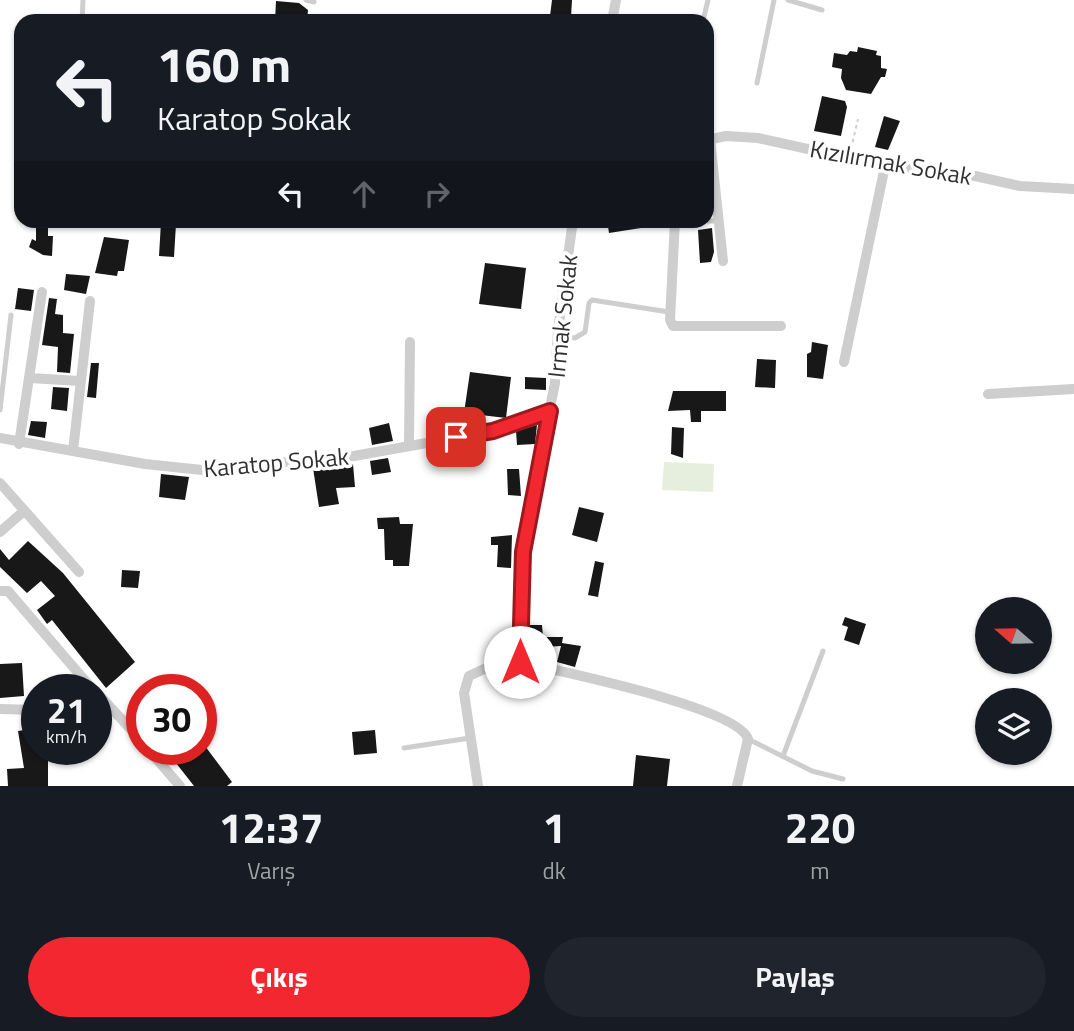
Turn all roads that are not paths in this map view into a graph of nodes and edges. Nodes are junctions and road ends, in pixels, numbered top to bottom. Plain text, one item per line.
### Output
1 (306, 0) edge
2 (774, 0) edge
3 (788, 0) edge
4 (314, 2) dead end
5 (822, 10) dead end
6 (757, 83) dead end
7 (714, 139) edge
8 (885, 166) junction
9 (714, 180) edge
10 (1074, 189) edge
11 (714, 221) edge
12 (719, 221) junction
13 (572, 228) edge
14 (675, 228) edge
15 (723, 261) dead end
16 (42, 292) dead end
17 (90, 301) dead end
18 (670, 312) junction
19 (11, 315) dead end
20 (781, 326) dead end
21 (558, 336) junction
22 (410, 342) dead end
23 (844, 362) dead end
24 (30, 378) junction
25 (79, 381) junction
26 (1074, 389) edge
27 (988, 394) dead end
28 (0, 410) edge
29 (550, 411) junction
30 (0, 438) edge
31 (19, 444) junction
32 (409, 444) junction
33 (73, 451) junction
34 (0, 483) edge
35 (24, 511) junction
36 (0, 532) edge
37 (79, 572) dead end
38 (0, 591) edge
39 (823, 651) dead end
40 (520, 662) junction
41 (80, 674) edge
42 (0, 709) edge
43 (112, 709) edge
44 (21, 710) edge
45 (126, 724) edge
46 (470, 738) junction
47 (748, 739) junction
48 (404, 748) dead end
49 (783, 756) junction
50 (162, 765) edge
51 (843, 779) dead end
52 (180, 786) edge
53 (478, 786) edge
54 (737, 786) edge

1 - 4 lane
2 - 6 lane
3 - 5 lane
7 - 8 street, Kızılırmak Sokak
8 - 10 street, Kızılırmak Sokak
8 - 23 street
9 - 12 street
11 - 12 lane
12 - 15 street
13 - 21 street, Irmak Sokak
14 - 18 street
16 - 24 street
17 - 25 street
18 - 20 street
18 - 21 lane
19 - 28 lane
21 - 29 street, Irmak Sokak
22 - 32 street
24 - 25 street
24 - 31 street
25 - 33 street
26 - 27 street
29 - 32 street, Karatop Sokak
29 - 40 street, Irmak Sokak
30 - 31 street, Karatop Sokak
31 - 33 street, Karatop Sokak
32 - 33 street, Karatop Sokak
34 - 35 street
35 - 36 street
35 - 37 street
38 - 41 street
39 - 49 lane
40 - 46 street
40 - 47 street
42 - 44 street
43 - 45 street
46 - 48 lane
46 - 53 street
47 - 49 lane
47 - 54 street
49 - 51 lane
50 - 52 street

